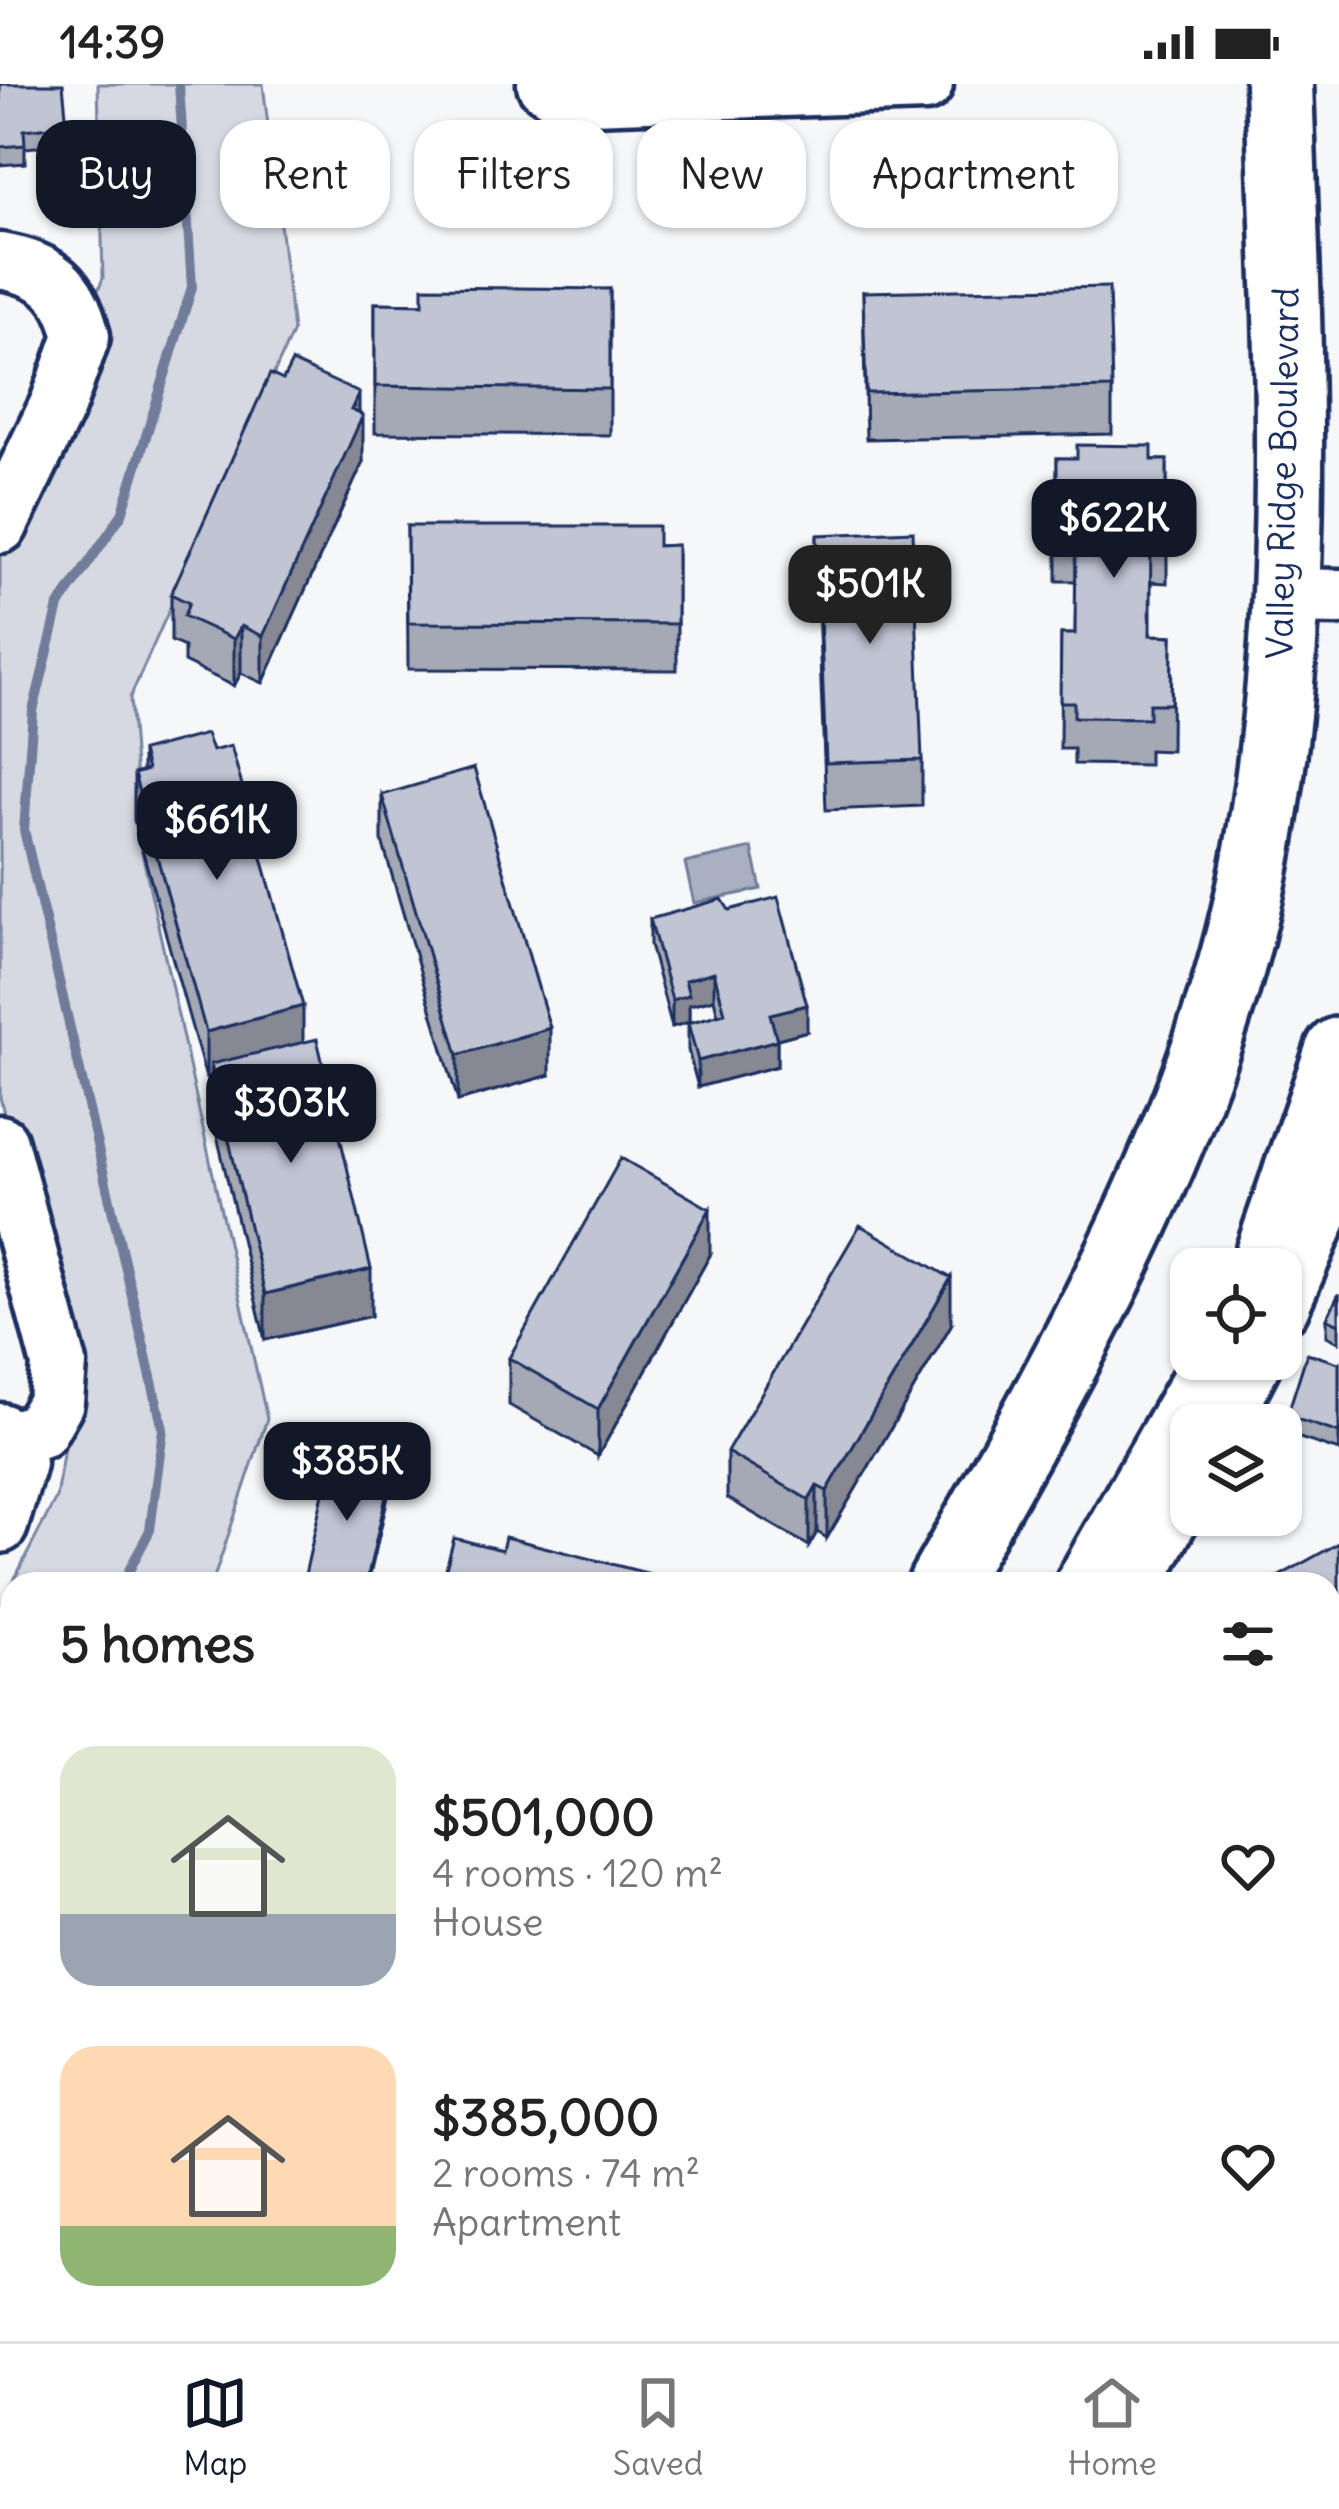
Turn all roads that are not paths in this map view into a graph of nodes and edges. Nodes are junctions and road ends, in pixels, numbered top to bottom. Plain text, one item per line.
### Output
1 (544, 84) edge
2 (925, 84) edge
3 (1279, 84) edge
4 (0, 261) edge
5 (0, 525) edge
6 (1314, 597) edge
7 (1339, 1051) edge
8 (0, 1144) edge
9 (1339, 1172) edge
10 (1271, 1248) edge
11 (1302, 1258) edge
12 (1206, 1380) edge
13 (6, 1435) edge
14 (1170, 1519) edge
15 (0, 1525) edge
16 (948, 1572) edge
17 (1097, 1572) edge
18 (1141, 1572) edge

1 - 2 street
3 - 6 main road, Valley Ridge Boulevard
4 - 5 street
6 - 16 main road, Valley Ridge Boulevard
7 - 10 main road
8 - 13 street
9 - 11 street
12 - 17 main road
13 - 15 street
14 - 18 street

